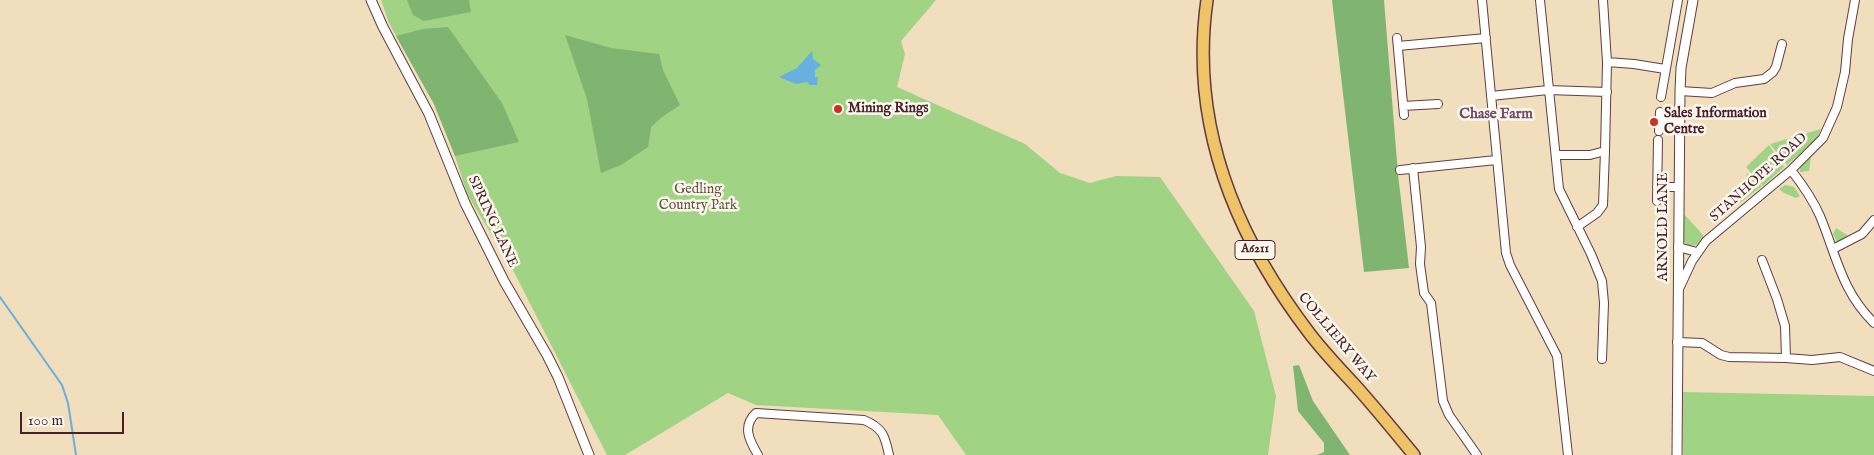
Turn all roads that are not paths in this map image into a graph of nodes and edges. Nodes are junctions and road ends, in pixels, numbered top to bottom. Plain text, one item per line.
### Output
1 (371, 0) edge
2 (1207, 0) edge
3 (1482, 0) edge
4 (1540, 0) edge
5 (1603, 0) edge
6 (1678, 0) edge
7 (1693, 0) edge
8 (1853, 0) edge
9 (1486, 38) junction
10 (1782, 44) dead end
11 (1607, 62) junction
12 (1665, 69) junction
13 (1548, 90) junction
14 (1680, 91) junction
15 (1607, 92) junction
16 (1491, 96) junction
17 (1661, 97) dead end
18 (1438, 104) dead end
19 (1403, 106) junction
20 (1660, 112) dead end
21 (1404, 115) dead end
22 (1660, 122) junction
23 (1679, 122) junction
24 (1659, 131) dead end
25 (1658, 140) dead end
26 (1605, 151) junction
27 (1556, 155) junction
28 (1496, 160) junction
29 (1413, 168) junction
30 (1400, 170) dead end
31 (1791, 170) junction
32 (1657, 187) junction
33 (1678, 187) junction
34 (1657, 201) dead end
35 (1874, 220) edge
36 (1577, 227) junction
37 (1678, 247) junction
38 (1833, 249) junction
39 (1697, 252) junction
40 (1762, 260) dead end
41 (1678, 293) junction
42 (1874, 323) edge
43 (1678, 342) junction
44 (1786, 358) junction
45 (1602, 359) dead end
46 (1874, 371) edge
47 (589, 455) edge
48 (758, 455) edge
49 (889, 455) edge
50 (1414, 455) edge
51 (1476, 455) edge
52 (1568, 455) edge
53 (1677, 455) edge

1 - 47 street, SPRING LANE
2 - 50 main road, COLLIERY WAY / A6211
3 - 9 street
4 - 13 street
5 - 11 street
6 - 12 street
7 - 14 street, ARNOLD LANE
8 - 31 street, STANHOPE ROAD
9 - 16 street
9 - 19 street
10 - 14 street
11 - 12 street
11 - 15 street
12 - 17 street
13 - 15 street
13 - 16 street
13 - 27 street
14 - 23 street, ARNOLD LANE
15 - 26 street
16 - 28 street
18 - 19 street
19 - 21 street
20 - 22 street
22 - 23 street
22 - 24 street
23 - 33 street, ARNOLD LANE
25 - 32 street
26 - 27 street
26 - 36 street
27 - 36 street
28 - 29 street
28 - 52 street
29 - 30 street
29 - 51 street
31 - 38 street
31 - 39 street, STANHOPE ROAD
32 - 33 street
32 - 34 street
33 - 37 street, ARNOLD LANE
35 - 38 street
36 - 45 street
37 - 39 street
37 - 41 street, ARNOLD LANE
38 - 42 street
39 - 41 street, STANHOPE ROAD
40 - 44 street
41 - 43 street, ARNOLD LANE
43 - 44 street
43 - 53 street, ARNOLD LANE
44 - 46 street
48 - 49 street

